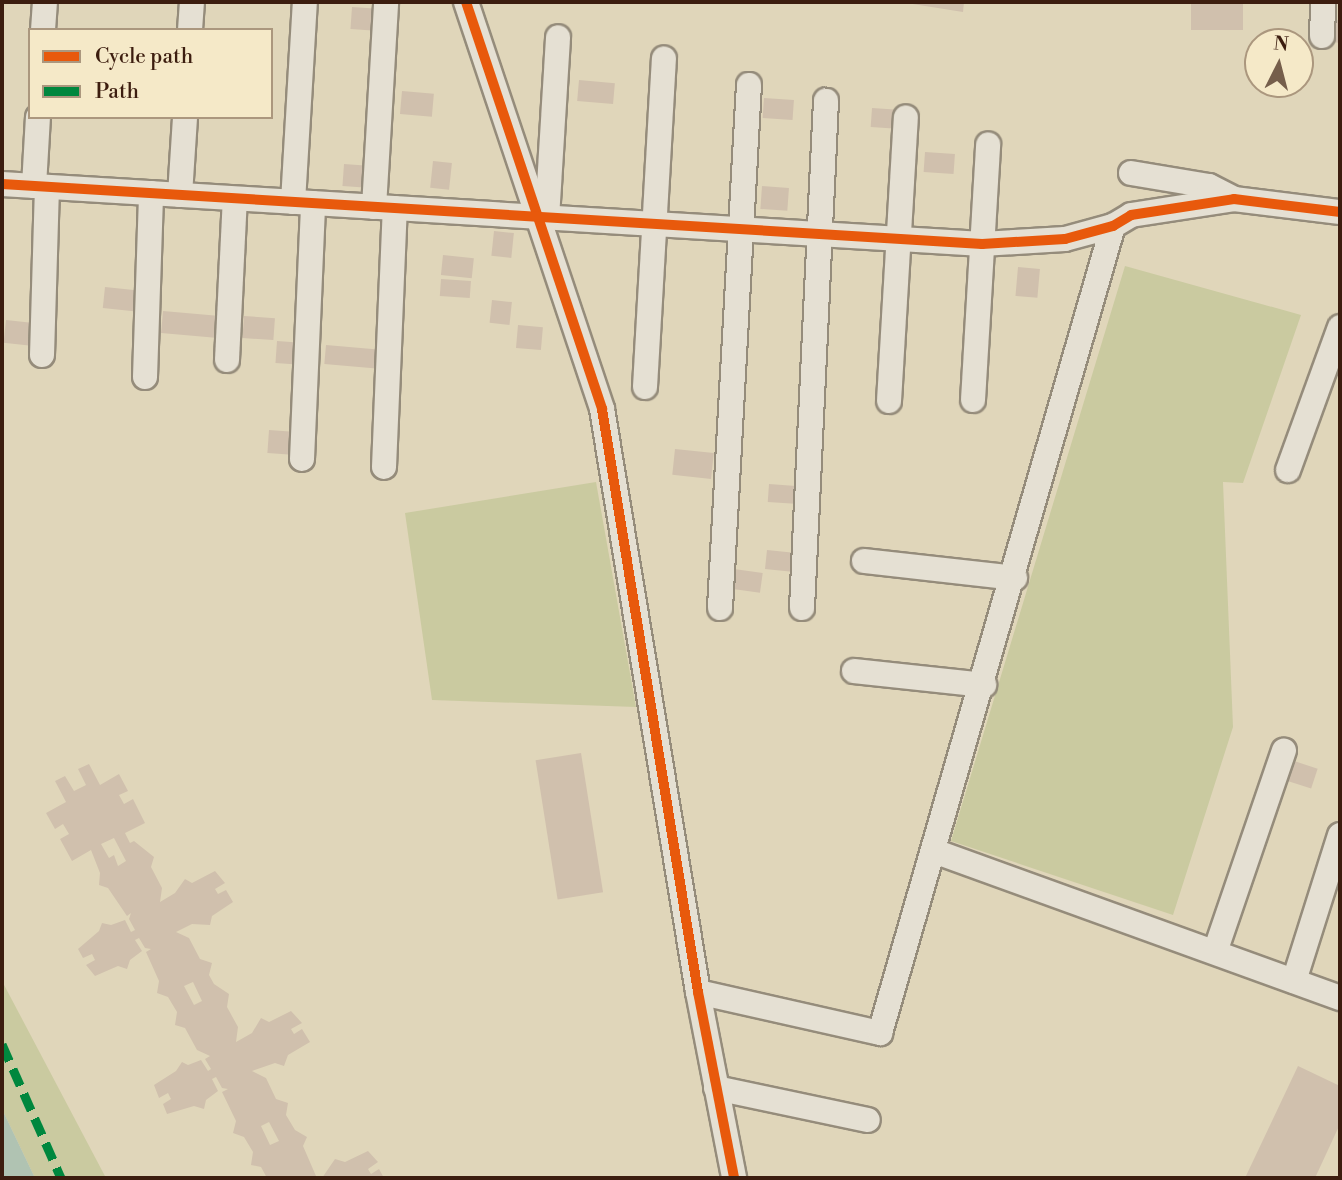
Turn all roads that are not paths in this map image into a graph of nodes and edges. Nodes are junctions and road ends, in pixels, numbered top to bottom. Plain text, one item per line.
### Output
1 (45, 2) edge
2 (192, 2) edge
3 (305, 2) edge
4 (386, 2) edge
5 (466, 2) edge
6 (1323, 2) edge
7 (43, 28) edge
8 (190, 28) edge
9 (1322, 36) dead end
10 (558, 37) dead end
11 (664, 59) dead end
12 (750, 85) dead end
13 (826, 101) dead end
14 (906, 118) dead end
15 (38, 119) edge
16 (185, 119) edge
17 (988, 144) dead end
18 (1131, 173) dead end
19 (2, 184) edge
20 (41, 187) junction
21 (151, 194) junction
22 (180, 195) junction
23 (235, 199) junction
24 (1234, 200) junction
25 (303, 203) junction
26 (384, 208) junction
27 (1340, 212) edge
28 (541, 217) junction
29 (654, 224) junction
30 (1114, 226) junction
31 (740, 229) junction
32 (818, 234) junction
33 (899, 239) junction
34 (982, 244) junction
35 (1340, 327) edge
36 (42, 355) dead end
37 (1335, 359) edge
38 (227, 360) dead end
39 (145, 377) dead end
40 (645, 387) dead end
41 (973, 400) dead end
42 (889, 401) dead end
43 (302, 460) dead end
44 (384, 467) dead end
45 (1288, 470) dead end
46 (864, 561) dead end
47 (1015, 578) junction
48 (720, 608) dead end
49 (802, 608) dead end
50 (854, 671) dead end
51 (984, 685) junction
52 (1284, 751) dead end
53 (1340, 835) edge
54 (934, 851) junction
55 (1215, 952) junction
56 (1294, 981) junction
57 (698, 992) junction
58 (1340, 998) edge
59 (716, 1088) junction
60 (867, 1120) dead end
61 (735, 1178) edge

1 - 7 street
2 - 8 street
3 - 25 street
4 - 26 street
5 - 28 street
6 - 9 street
10 - 28 street
11 - 29 street
12 - 31 street
13 - 32 street
14 - 33 street
15 - 20 street
16 - 22 street
17 - 34 street
18 - 24 street
19 - 20 street
20 - 21 street
20 - 36 street
21 - 22 street
21 - 39 street
22 - 23 street
23 - 25 street
23 - 38 street
24 - 27 street
24 - 30 street
25 - 26 street
25 - 43 street
26 - 28 street
26 - 44 street
28 - 29 street
28 - 57 street
29 - 31 street
29 - 40 street
30 - 34 street
30 - 47 street
31 - 32 street
31 - 48 street
32 - 33 street
32 - 49 street
33 - 34 street
33 - 42 street
34 - 41 street
35 - 37 street
37 - 45 street
46 - 47 street
47 - 51 street
50 - 51 street
51 - 54 street
52 - 55 street
53 - 56 street
54 - 55 street
54 - 57 street
55 - 56 street
56 - 58 street
57 - 59 street
59 - 60 street
59 - 61 street

